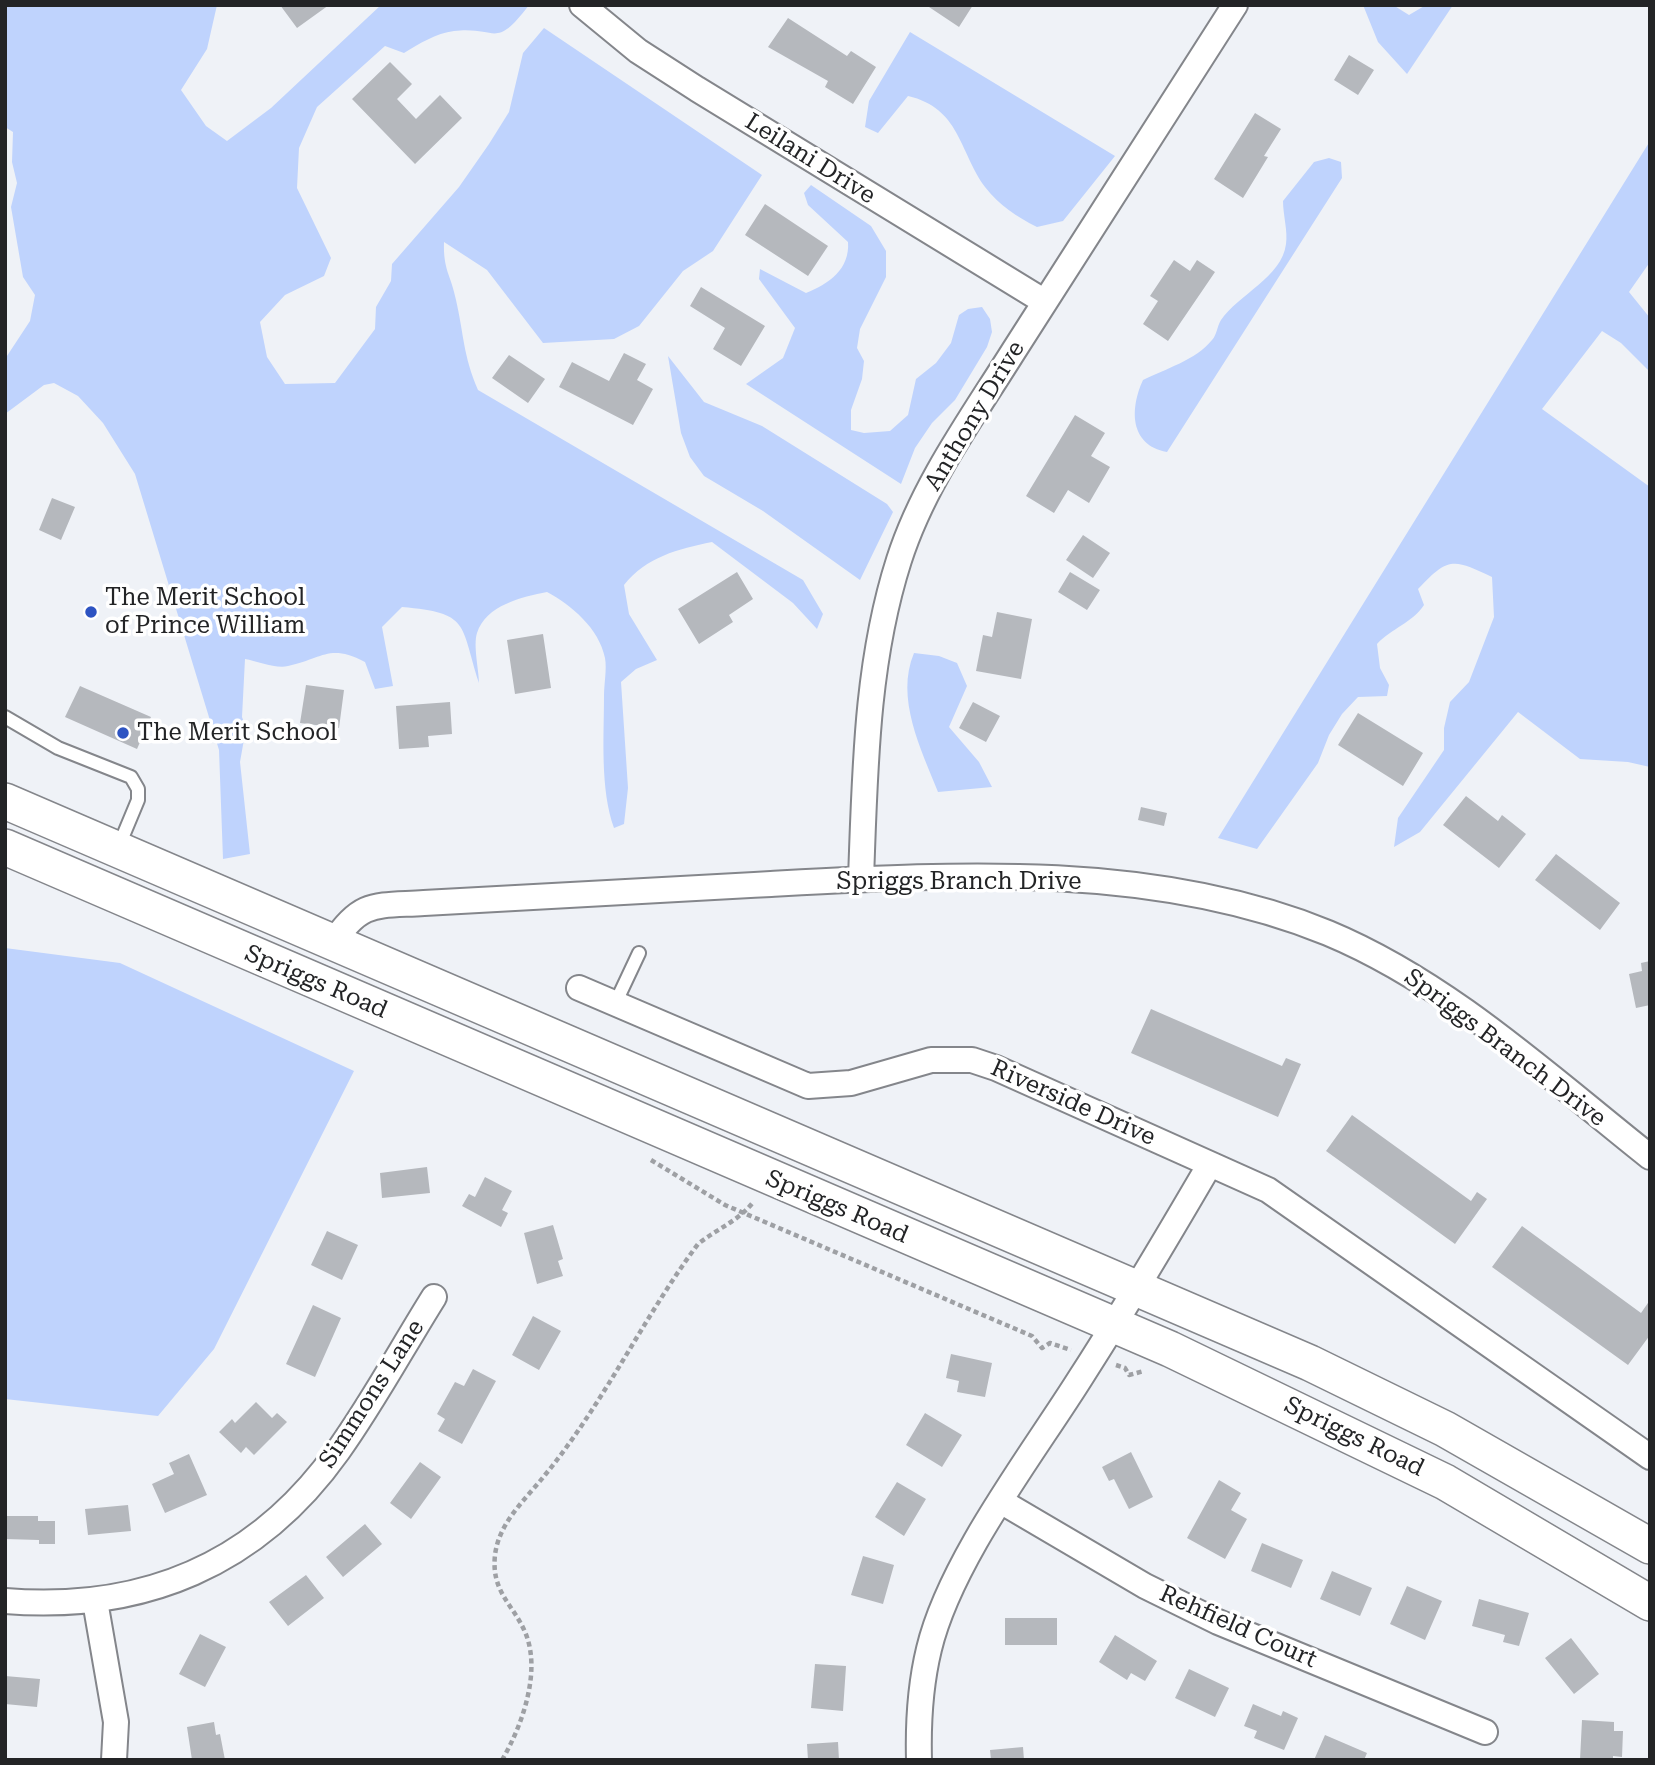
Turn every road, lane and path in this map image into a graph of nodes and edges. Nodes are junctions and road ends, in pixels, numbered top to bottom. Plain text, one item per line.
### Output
1 (582, 5) edge
2 (1235, 5) edge
3 (1045, 302) junction
4 (5, 717) edge
5 (5, 801) edge
6 (5, 847) edge
7 (117, 850) junction
8 (861, 879) junction
9 (333, 943) junction
10 (639, 953) dead end
11 (579, 988) dead end
12 (615, 1004) junction
13 (639, 1153) dead end
14 (1650, 1157) edge
15 (1210, 1164) junction
16 (772, 1179) junction
17 (745, 1213) junction
18 (1138, 1287) junction
19 (434, 1297) dead end
20 (1114, 1327) junction
21 (1050, 1343) dead end
22 (1125, 1368) dead end
23 (1129, 1375) dead end
24 (1650, 1457) edge
25 (1002, 1502) junction
26 (1650, 1546) edge
27 (5, 1601) edge
28 (95, 1601) junction
29 (1650, 1603) edge
30 (1485, 1732) dead end
31 (114, 1760) edge
32 (502, 1760) edge
33 (919, 1760) edge

1 - 3 street, Leilani Drive
2 - 3 street, Anthony Drive
3 - 8 street, Anthony Drive
4 - 7 lane
5 - 7 main road, Spriggs Road
6 - 16 main road, Spriggs Road
7 - 9 main road, Spriggs Road
8 - 9 street, Spriggs Branch Drive
8 - 14 street, Spriggs Branch Drive
9 - 18 main road, Spriggs Road
10 - 12 lane
11 - 12 street, Riverside Drive
12 - 15 street, Riverside Drive
13 - 17 path
15 - 18 street
15 - 24 street, Riverside Drive
16 - 17 path
16 - 20 main road, Spriggs Road
17 - 21 path
17 - 32 path
18 - 20 street
18 - 26 main road, Spriggs Road
19 - 28 street, Simmons Lane
20 - 25 street
20 - 29 main road, Spriggs Road
22 - 23 path
25 - 30 street, Rehfield Court
25 - 33 street
27 - 28 street, Simmons Lane
28 - 31 street

